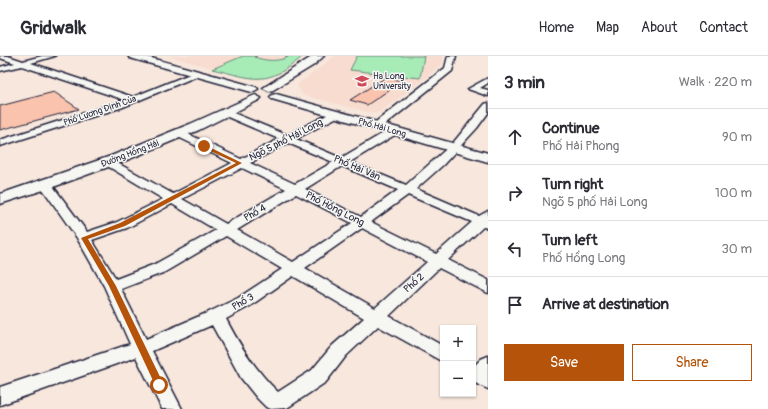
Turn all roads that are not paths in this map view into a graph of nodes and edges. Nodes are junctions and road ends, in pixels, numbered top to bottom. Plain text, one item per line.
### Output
1 (1, 56) edge
2 (51, 56) edge
3 (133, 56) edge
4 (319, 56) edge
5 (452, 56) edge
6 (21, 63) junction
7 (0, 69) edge
8 (198, 74) junction
9 (488, 80) edge
10 (273, 92) junction
11 (488, 93) edge
12 (254, 94) junction
13 (134, 100) junction
14 (488, 106) edge
15 (226, 113) junction
16 (336, 114) junction
17 (377, 126) junction
18 (394, 131) junction
19 (180, 134) junction
20 (287, 138) junction
21 (0, 143) edge
22 (454, 149) junction
23 (488, 158) edge
24 (108, 162) junction
25 (342, 162) junction
26 (240, 163) junction
27 (46, 185) junction
28 (296, 189) junction
29 (407, 190) junction
30 (0, 199) edge
31 (173, 199) junction
32 (486, 220) edge
33 (362, 223) junction
34 (227, 230) junction
35 (84, 238) junction
36 (439, 261) junction
37 (292, 270) junction
38 (112, 286) junction
39 (488, 287) edge
40 (217, 317) junction
41 (375, 317) junction
42 (141, 348) junction
43 (440, 353) edge
44 (0, 396) edge
45 (172, 409) edge

1 - 6 street
2 - 6 street
3 - 8 street
4 - 10 street
5 - 17 street
6 - 7 street
6 - 13 street
8 - 12 street
8 - 13 street, Phố Lương Định Của
9 - 11 street
10 - 12 street
10 - 16 street, Phố Hải Long
12 - 15 street, Đường Hồng Hải
13 - 21 street, Phố Lương Định Của
14 - 22 street, Phố 3
15 - 19 street, Đường Hồng Hải
15 - 20 street, Phố Hải Vân
16 - 17 street, Phố Hải Long
16 - 20 street, Ngõ 5 phố Hải Long
17 - 18 street, Phố Hải Long
18 - 22 street, Phố Hải Long
18 - 25 street, Phố 4
19 - 24 street, Đường Hồng Hải
19 - 26 street, Phố Hồng Long
20 - 25 street, Phố Hải Vân
20 - 26 street, Ngõ 5 phố Hải Long
22 - 23 street, Phố Hải Long
22 - 29 street, Phố 3
24 - 27 street, Đường Hồng Hải
24 - 31 street
25 - 28 street, Phố 4
25 - 29 street, Phố Hải Vân
26 - 28 street, Phố Hồng Long
26 - 31 street, Ngõ 5 phố Hải Long
27 - 30 street, Đường Hồng Hải
27 - 35 street
28 - 33 street, Phố Hồng Long
28 - 34 street, Phố 4
29 - 32 street, Phố Hải Vân
29 - 33 street, Phố 3
31 - 34 street
31 - 35 street, Ngõ 5 phố Hải Long
32 - 36 street, Phố 2
33 - 36 street, Phố Hồng Long
33 - 37 street, Phố 3
34 - 37 street
34 - 38 street, Phố 4
35 - 38 street
36 - 39 street, Phố Hồng Long
36 - 41 street, Phố 2
37 - 40 street, Phố 3
37 - 41 street
38 - 42 street
40 - 41 street, Phố 2
40 - 42 street, Phố 3
41 - 43 street
42 - 44 street, Phố 3
42 - 45 street

